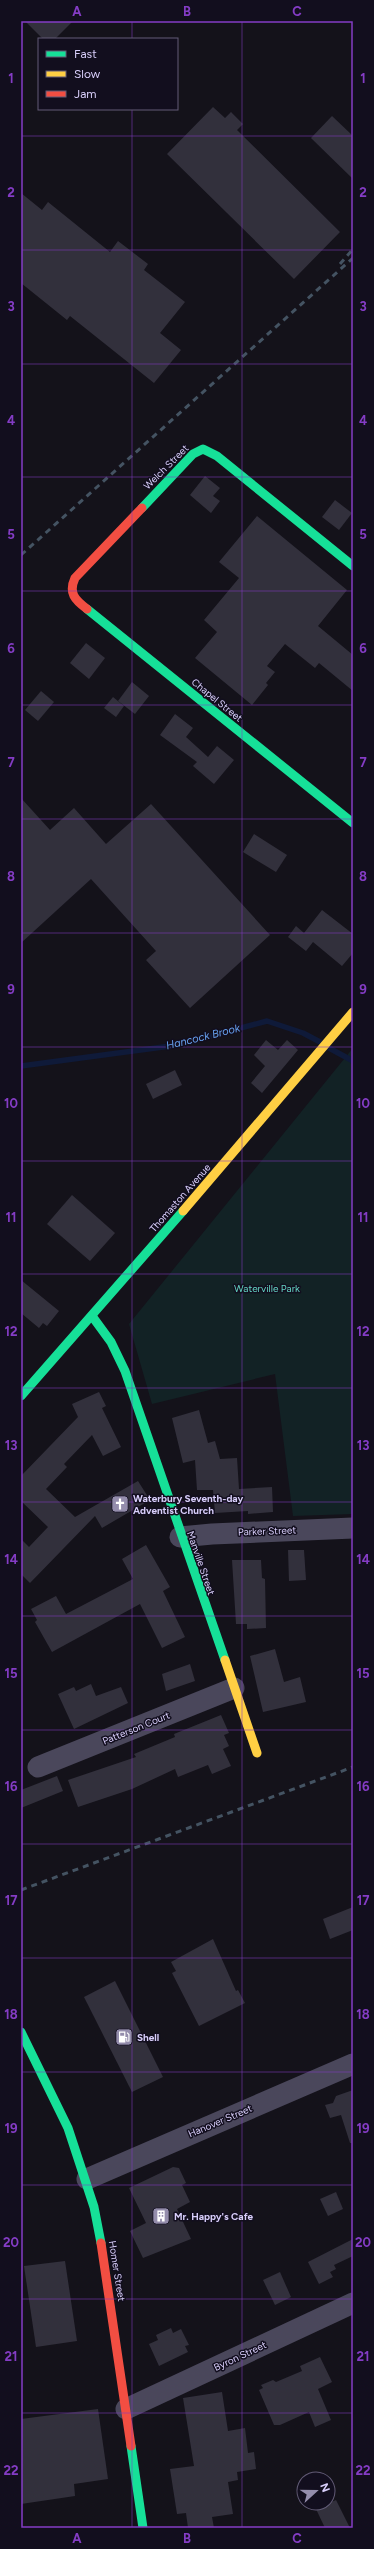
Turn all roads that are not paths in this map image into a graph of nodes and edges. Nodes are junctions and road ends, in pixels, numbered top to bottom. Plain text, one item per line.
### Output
1 (351, 560) edge
2 (71, 591) joint
3 (353, 823) edge
4 (353, 1012) edge
5 (92, 1316) junction
6 (21, 1396) edge
7 (353, 1528) edge
8 (180, 1537) junction
9 (234, 1688) junction
10 (257, 1753) dead end
11 (38, 1767) dead end
12 (21, 2032) edge
13 (353, 2064) edge
14 (87, 2179) junction
15 (353, 2303) edge
16 (126, 2409) junction
17 (143, 2528) edge

1 - 2 street, Welch Street
2 - 3 street, Chapel Street
4 - 5 street, Thomaston Avenue
5 - 6 street, Thomaston Avenue
5 - 8 street, Manville Street
7 - 8 street, Parker Street
8 - 9 street, Manville Street
9 - 10 street, Manville Street
9 - 11 street, Patterson Court
12 - 14 street, Homer Street
13 - 14 street, Hanover Street
14 - 16 street, Homer Street
15 - 16 street, Byron Street
16 - 17 street, Homer Street

